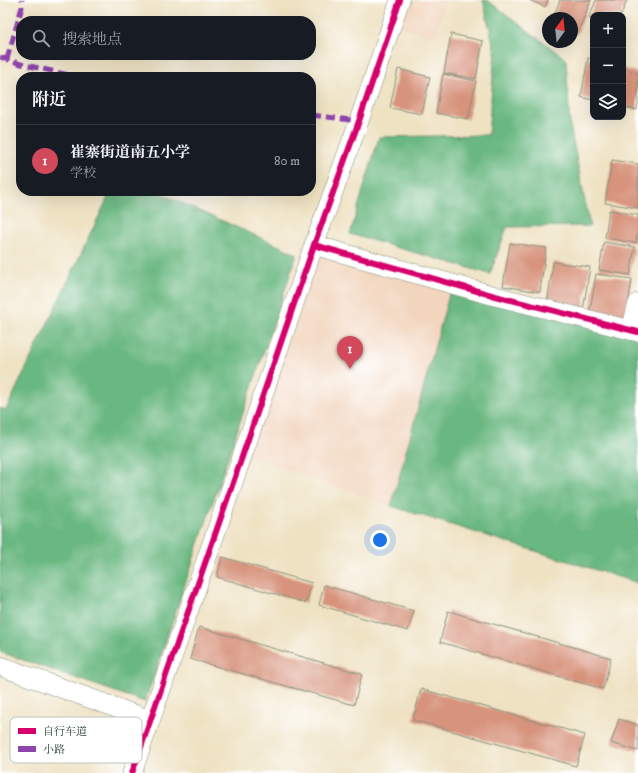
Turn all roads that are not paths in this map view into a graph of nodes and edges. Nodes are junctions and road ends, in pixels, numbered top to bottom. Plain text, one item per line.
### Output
1 (400, 0) edge
2 (314, 244) junction
3 (638, 303) edge
4 (635, 331) edge
5 (0, 666) edge
6 (142, 717) edge
7 (142, 717) edge
8 (150, 720) junction
9 (142, 744) edge
10 (135, 763) edge
11 (132, 773) edge

1 - 2 street
2 - 4 street
2 - 8 street
3 - 4 street
5 - 6 street
7 - 8 street
8 - 9 street
10 - 11 street

